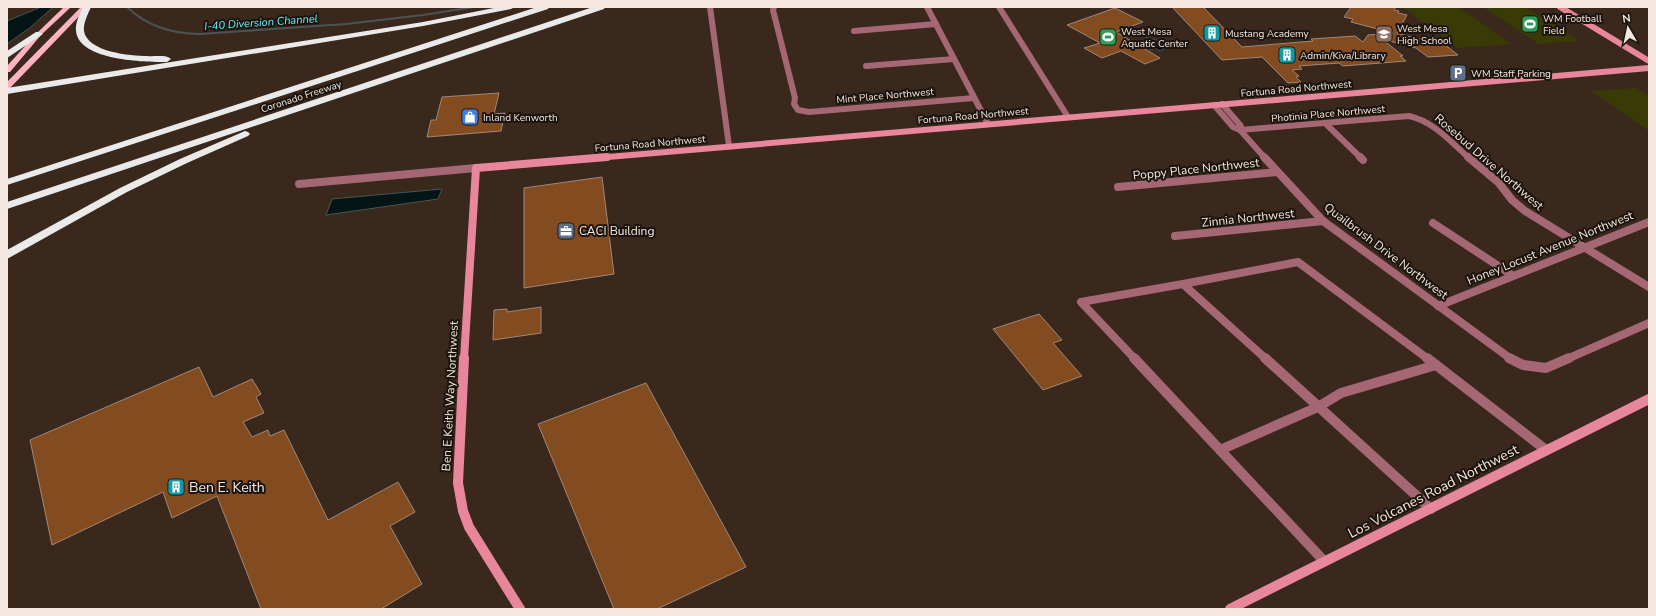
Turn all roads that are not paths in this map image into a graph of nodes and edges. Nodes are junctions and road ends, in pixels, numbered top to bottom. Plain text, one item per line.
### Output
1 (68, 7) edge
2 (86, 7) edge
3 (511, 7) edge
4 (545, 7) edge
5 (602, 7) edge
6 (710, 7) edge
7 (774, 7) edge
8 (927, 7) edge
9 (999, 7) edge
10 (1560, 7) edge
11 (936, 24) junction
12 (854, 31) dead end
13 (39, 34) junction
14 (280, 47) junction
15 (7, 55) edge
16 (954, 59) junction
17 (1649, 62) edge
18 (866, 66) dead end
19 (1649, 68) edge
20 (7, 70) edge
21 (7, 86) edge
22 (7, 91) edge
23 (333, 98) junction
24 (974, 98) junction
25 (1222, 104) junction
26 (1214, 105) junction
27 (1068, 117) junction
28 (1418, 118) joint
29 (1325, 123) junction
30 (988, 124) junction
31 (1240, 130) junction
32 (729, 146) junction
33 (1363, 160) dead end
34 (476, 168) junction
35 (1277, 172) junction
36 (7, 182) edge
37 (299, 184) dead end
38 (1118, 187) dead end
39 (7, 206) edge
40 (1323, 221) junction
41 (1649, 222) edge
42 (1432, 223) dead end
43 (1175, 236) dead end
44 (1583, 247) junction
45 (7, 255) edge
46 (1512, 275) junction
47 (1183, 284) junction
48 (1649, 287) edge
49 (1438, 306) junction
50 (1649, 323) edge
51 (1436, 365) junction
52 (1649, 399) edge
53 (1318, 407) junction
54 (1220, 450) junction
55 (1546, 450) junction
56 (1431, 509) junction
57 (1324, 561) junction
58 (520, 609) edge
59 (1230, 609) edge

1 - 13 main road
2 - 14 highway
2 - 21 main road
3 - 14 highway
4 - 36 highway, Coronado Freeway
5 - 23 highway, Coronado Freeway
6 - 32 street
7 - 24 street, Mint Place Northwest
8 - 11 street
9 - 27 street
10 - 17 street
11 - 12 street
11 - 16 street
13 - 15 highway
13 - 20 main road
14 - 22 highway
16 - 18 street
16 - 24 street
19 - 25 street, Fortuna Road Northwest
23 - 39 highway, Coronado Freeway
23 - 45 highway
24 - 30 street
25 - 26 street, Fortuna Road Northwest
25 - 31 street, Quailbrush Drive Northwest
26 - 27 street, Fortuna Road Northwest
26 - 31 street, Quailbrush Drive Northwest
27 - 30 street, Fortuna Road Northwest
28 - 29 street, Photinia Place Northwest
28 - 44 street, Rosebud Drive Northwest
29 - 31 street, Photinia Place Northwest
29 - 33 street
30 - 32 street, Fortuna Road Northwest
31 - 35 street, Quailbrush Drive Northwest
32 - 34 street, Fortuna Road Northwest
34 - 37 street, Fortuna Road Northwest
34 - 58 street, Ben E Keith Way Northwest
35 - 38 street, Poppy Place Northwest
35 - 40 street, Quailbrush Drive Northwest
40 - 43 street, Zinnia Northwest
40 - 49 street, Quailbrush Drive Northwest
41 - 44 street, Honey Locust Avenue Northwest
42 - 46 street
44 - 46 street, Honey Locust Avenue Northwest
44 - 48 street, Rosebud Drive Northwest
46 - 49 street, Honey Locust Avenue Northwest
47 - 51 street
47 - 53 street
47 - 54 street
49 - 50 street, Quailbrush Drive Northwest
51 - 53 street
51 - 55 street
52 - 55 street, Los Volcanes Road Northwest
53 - 54 street
53 - 56 street
54 - 57 street
55 - 56 street, Los Volcanes Road Northwest
56 - 57 street, Los Volcanes Road Northwest
57 - 59 street, Los Volcanes Road Northwest

